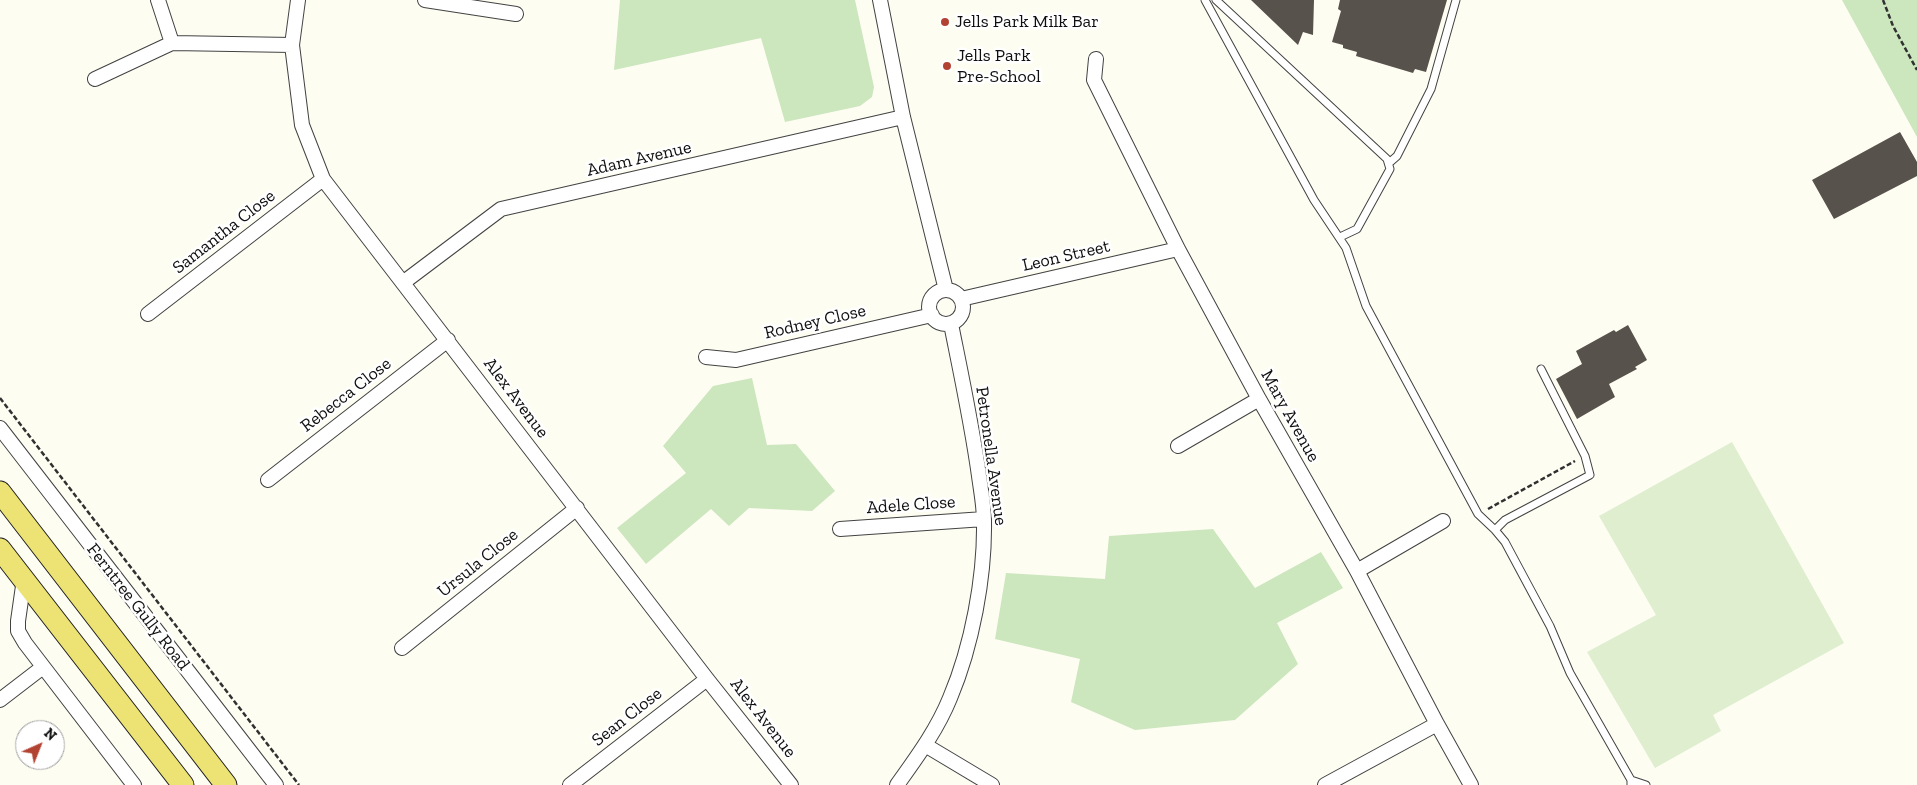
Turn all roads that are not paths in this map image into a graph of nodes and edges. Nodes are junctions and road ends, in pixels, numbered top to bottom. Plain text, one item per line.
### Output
1 (158, 0) edge
2 (298, 0) edge
3 (425, 0) edge
4 (880, 0) edge
5 (1205, 0) edge
6 (1216, 0) edge
7 (1456, 0) edge
8 (516, 14) dead end
9 (172, 43) junction
10 (292, 45) junction
11 (1096, 59) dead end
12 (95, 79) dead end
13 (903, 117) junction
14 (1389, 163) junction
15 (324, 179) junction
16 (1340, 237) junction
17 (1178, 249) junction
18 (404, 282) junction
19 (946, 290) junction
20 (961, 299) junction
21 (148, 314) dead end
22 (932, 315) junction
23 (950, 324) junction
24 (448, 340) junction
25 (706, 357) dead end
26 (1541, 369) dead end
27 (1259, 399) junction
28 (0, 428) edge
29 (1178, 446) dead end
30 (268, 480) dead end
31 (0, 492) edge
32 (577, 508) junction
33 (984, 520) junction
34 (1443, 521) dead end
35 (840, 529) dead end
36 (1495, 530) junction
37 (0, 549) edge
38 (1357, 571) junction
39 (24, 579) junction
40 (402, 648) dead end
41 (43, 667) junction
42 (707, 678) junction
43 (0, 700) edge
44 (1437, 724) junction
45 (926, 745) junction
46 (1631, 782) edge
47 (134, 785) edge
48 (183, 785) edge
49 (226, 785) edge
50 (276, 785) edge
51 (570, 785) edge
52 (792, 785) edge
53 (897, 785) edge
54 (992, 785) edge
55 (1325, 785) edge
56 (1472, 785) edge
57 (1646, 785) edge

1 - 9 street
2 - 10 street, Alex Avenue
3 - 8 street
4 - 13 street
5 - 16 lane
6 - 14 lane
7 - 14 lane
9 - 10 street
9 - 12 street
10 - 15 street, Alex Avenue
11 - 17 street, Mary Avenue
13 - 18 street, Adam Avenue
13 - 19 street
14 - 16 lane
15 - 18 street, Alex Avenue
15 - 21 street, Samantha Close
16 - 36 lane
17 - 20 street, Leon Street
17 - 27 street, Mary Avenue
18 - 24 street, Alex Avenue
19 - 20 street
19 - 22 street
20 - 23 street
22 - 23 street
22 - 25 street, Rodney Close
23 - 33 street, Petronella Avenue
24 - 30 street, Rebecca Close
24 - 32 street, Alex Avenue
26 - 36 lane
27 - 29 street
27 - 38 street, Mary Avenue
28 - 50 street, Ferntree Gully Road
31 - 49 main road
32 - 40 street, Ursula Close
32 - 42 street, Alex Avenue
33 - 35 street, Adele Close
33 - 45 street, Petronella Avenue
34 - 38 street
36 - 46 lane
37 - 39 main road
38 - 44 street, Mary Avenue
39 - 41 street
39 - 48 main road
41 - 43 street
41 - 47 street
42 - 51 street, Sean Close
42 - 52 street, Alex Avenue
44 - 55 street
44 - 56 street, Mary Avenue
45 - 53 street, Petronella Avenue
45 - 54 street
46 - 57 lane

